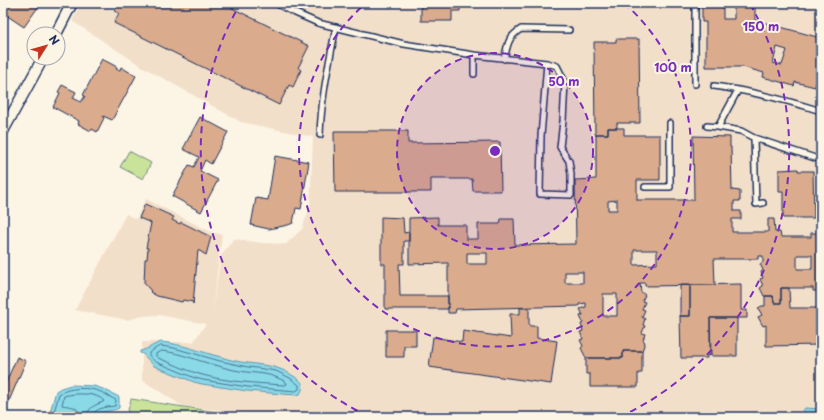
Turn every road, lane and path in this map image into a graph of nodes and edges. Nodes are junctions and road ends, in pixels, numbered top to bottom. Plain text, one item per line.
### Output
1 (72, 3) edge
2 (275, 3) edge
3 (696, 3) edge
4 (60, 26) edge
5 (336, 27) junction
6 (569, 30) dead end
7 (474, 55) junction
8 (504, 59) junction
9 (547, 62) junction
10 (39, 66) edge
11 (474, 74) dead end
12 (695, 84) dead end
13 (714, 86) dead end
14 (738, 90) junction
15 (821, 111) edge
16 (670, 124) dead end
17 (707, 126) dead end
18 (718, 127) junction
19 (3, 131) edge
20 (320, 135) dead end
21 (754, 138) junction
22 (821, 160) edge
23 (645, 187) dead end
24 (763, 203) dead end

1 - 4 street
2 - 5 lane
3 - 12 lane
5 - 7 lane
5 - 20 lane
6 - 8 lane
7 - 8 lane
7 - 11 lane
8 - 9 lane
9 - 9 lane
10 - 19 street
13 - 14 lane
14 - 15 lane
14 - 18 lane
16 - 23 lane
17 - 18 lane
18 - 21 lane
21 - 22 lane
21 - 24 lane

